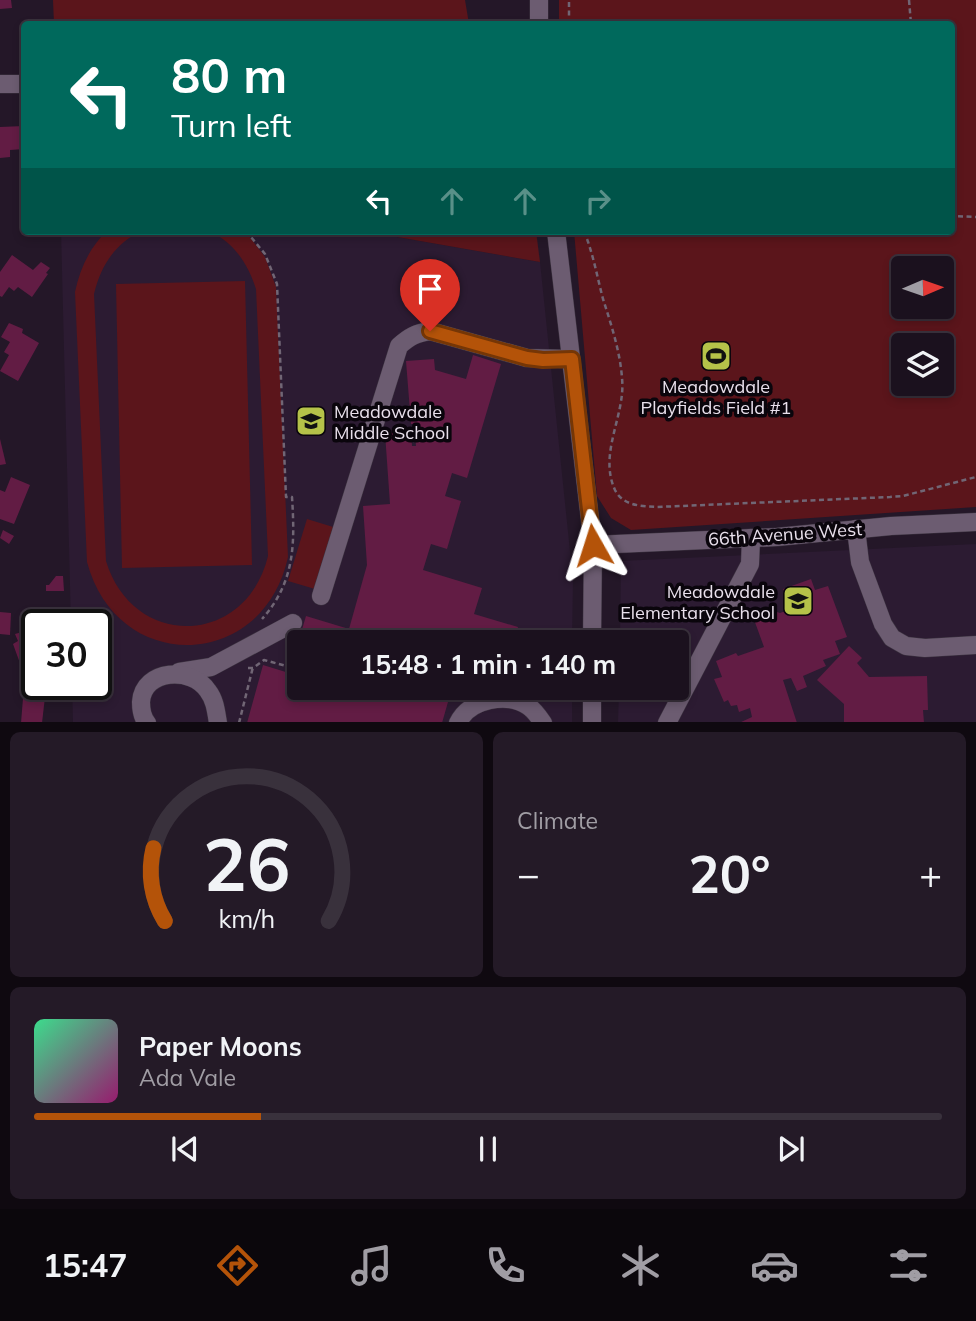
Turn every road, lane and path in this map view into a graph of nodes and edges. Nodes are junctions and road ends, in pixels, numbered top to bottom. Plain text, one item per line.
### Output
1 (539, 0) edge
2 (569, 0) edge
3 (909, 0) edge
4 (539, 21) edge
5 (569, 21) edge
6 (911, 21) edge
7 (21, 83) edge
8 (0, 84) edge
9 (955, 217) edge
10 (976, 217) edge
11 (249, 235) edge
12 (556, 235) edge
13 (585, 235) edge
14 (572, 359) junction
15 (976, 477) edge
16 (976, 522) edge
17 (856, 528) junction
18 (751, 538) junction
19 (593, 545) junction
20 (321, 596) dead end
21 (293, 623) dead end
22 (256, 626) dead end
23 (592, 630) edge
24 (976, 645) edge
25 (287, 666) edge
26 (248, 668) dead end
27 (253, 668) junction
28 (166, 675) junction
29 (592, 700) edge
30 (148, 722) edge
31 (218, 722) edge
32 (239, 722) edge
33 (459, 722) edge
34 (542, 722) edge
35 (592, 722) edge
36 (668, 722) edge

1 - 4 street
2 - 5 path
3 - 6 path
7 - 8 street
9 - 10 path
11 - 22 path
12 - 14 street
13 - 15 path
14 - 19 street
14 - 20 street
16 - 17 street, 66th Avenue West
17 - 18 street, 66th Avenue West
17 - 24 street
18 - 19 street, 66th Avenue West
18 - 36 street
19 - 23 street
21 - 28 street
25 - 27 path
26 - 27 path
27 - 32 path
28 - 30 street
28 - 31 street
29 - 35 street
33 - 34 street

